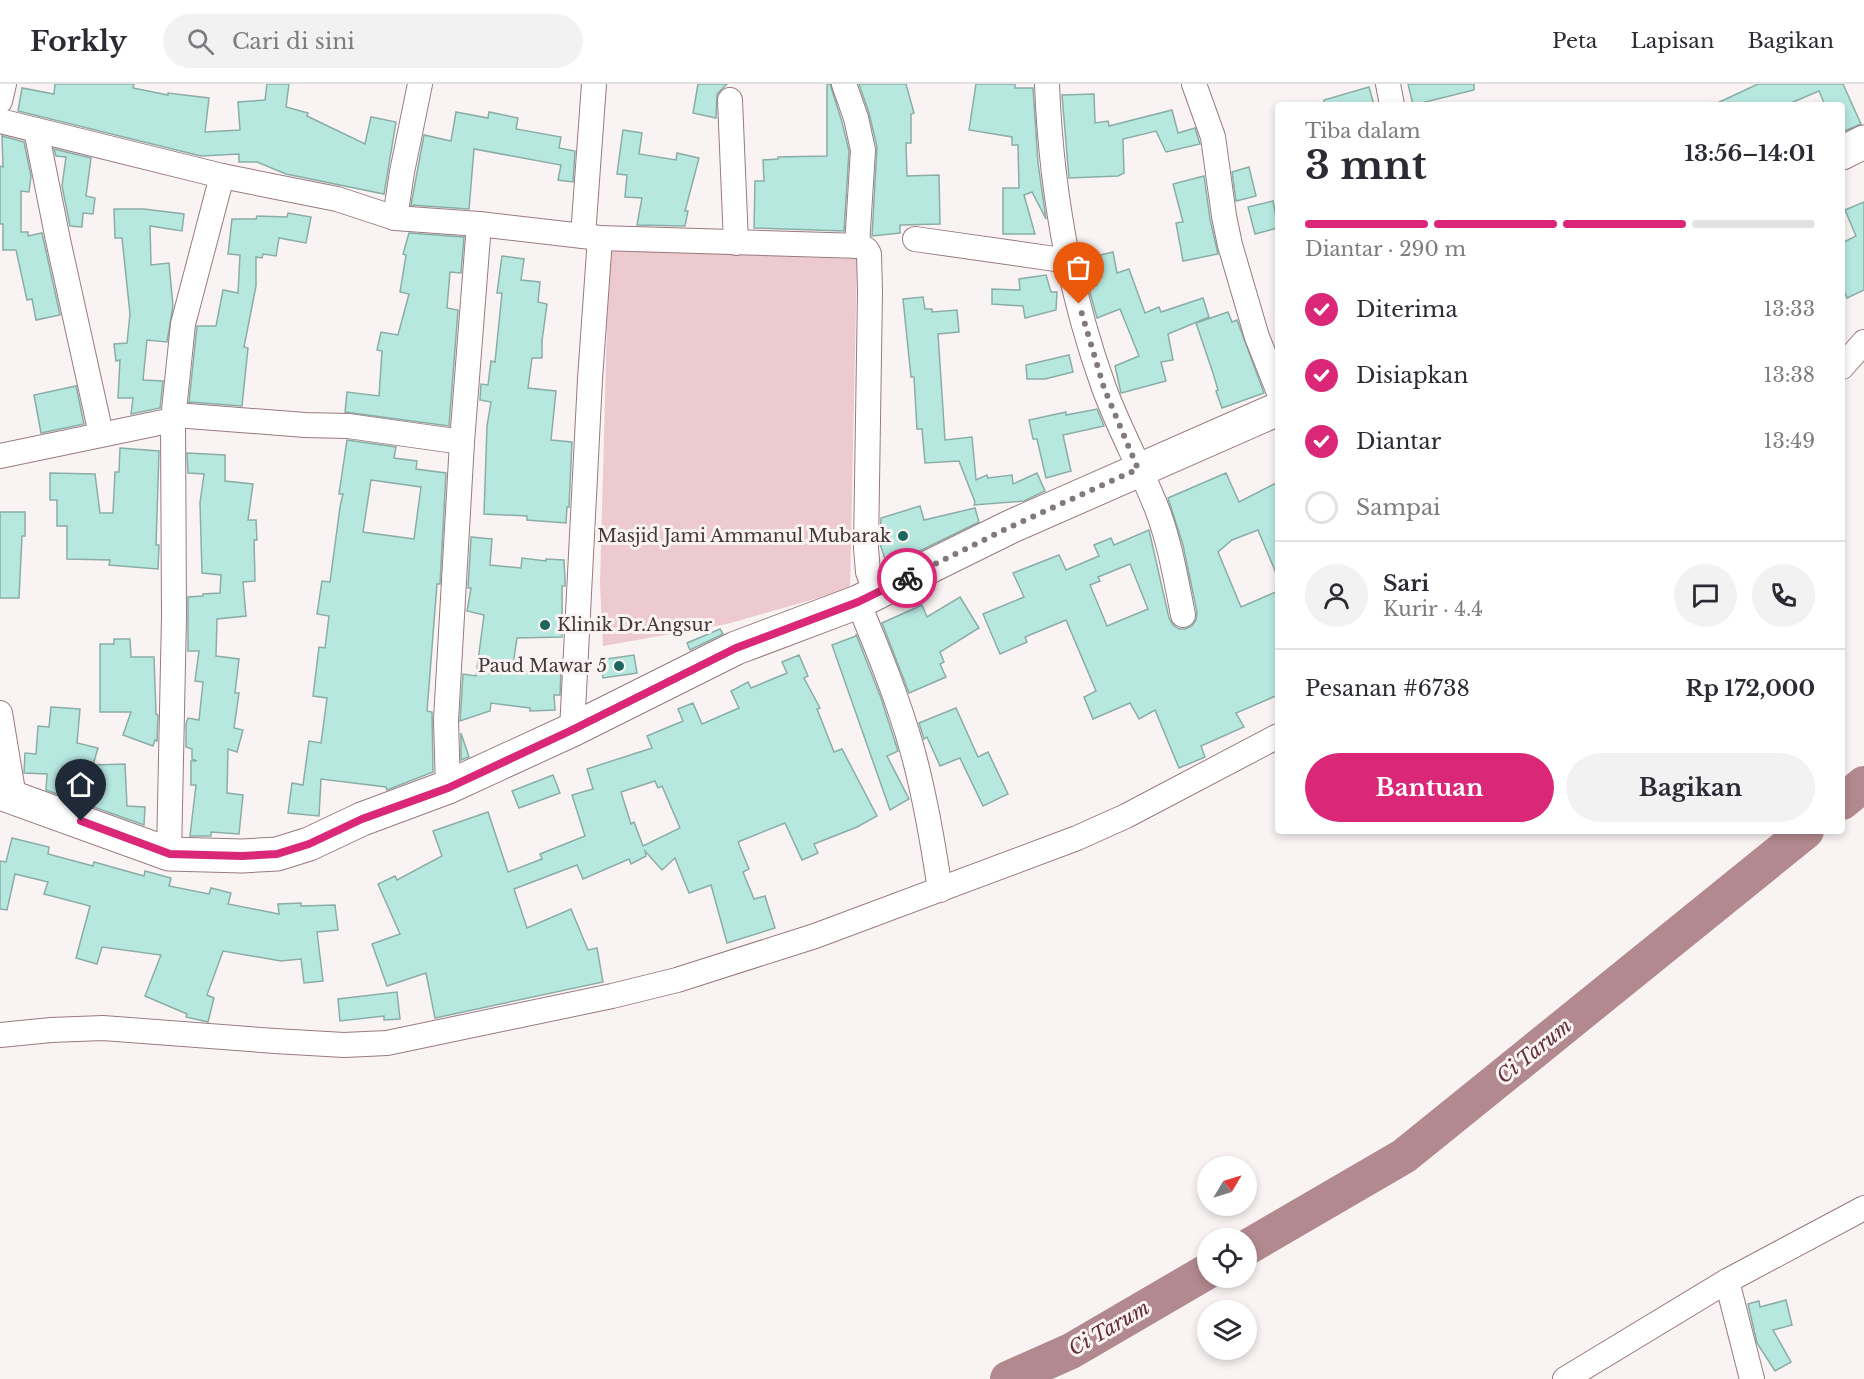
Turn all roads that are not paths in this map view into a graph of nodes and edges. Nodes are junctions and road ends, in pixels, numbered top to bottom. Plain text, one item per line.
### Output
1 (4, 84) edge
2 (420, 84) edge
3 (594, 84) edge
4 (844, 84) edge
5 (1047, 84) edge
6 (1194, 84) edge
7 (1388, 84) edge
8 (730, 100) dead end
9 (0, 101) edge
10 (1391, 102) edge
11 (0, 121) edge
12 (36, 130) junction
13 (1864, 142) edge
14 (1845, 152) edge
15 (222, 176) junction
16 (395, 218) junction
17 (479, 224) junction
18 (592, 237) junction
19 (915, 238) dead end
20 (736, 243) junction
21 (857, 246) junction
22 (1069, 261) junction
23 (1864, 342) edge
24 (1845, 364) edge
25 (1275, 382) edge
26 (1275, 410) edge
27 (174, 417) junction
28 (101, 434) junction
29 (462, 442) junction
30 (0, 456) edge
31 (1138, 469) junction
32 (867, 598) junction
33 (1183, 615) dead end
34 (0, 713) edge
35 (572, 730) junction
36 (1275, 738) edge
37 (448, 788) junction
38 (7, 795) edge
39 (170, 854) junction
40 (940, 890) junction
41 (0, 1035) edge
42 (1864, 1208) edge
43 (1727, 1281) junction
44 (1565, 1379) edge
45 (1752, 1379) edge

1 - 9 street
2 - 16 street
3 - 18 street
4 - 21 street
5 - 22 street
6 - 25 street
7 - 10 street
8 - 20 street
11 - 12 street
12 - 15 street
12 - 28 street
13 - 14 main road
15 - 16 street
15 - 27 street
16 - 17 street
17 - 18 street
17 - 29 street
18 - 20 street
18 - 35 street
19 - 22 street
20 - 21 street
21 - 32 street
22 - 31 street
23 - 24 street
26 - 31 main road
27 - 28 street
27 - 29 street
27 - 39 street
28 - 30 street
29 - 37 street
31 - 32 main road
31 - 33 street
32 - 35 main road
32 - 40 street
34 - 38 street
35 - 37 main road
36 - 40 street
37 - 39 main road
38 - 39 main road
40 - 41 street
42 - 43 street
43 - 44 street
43 - 45 street

